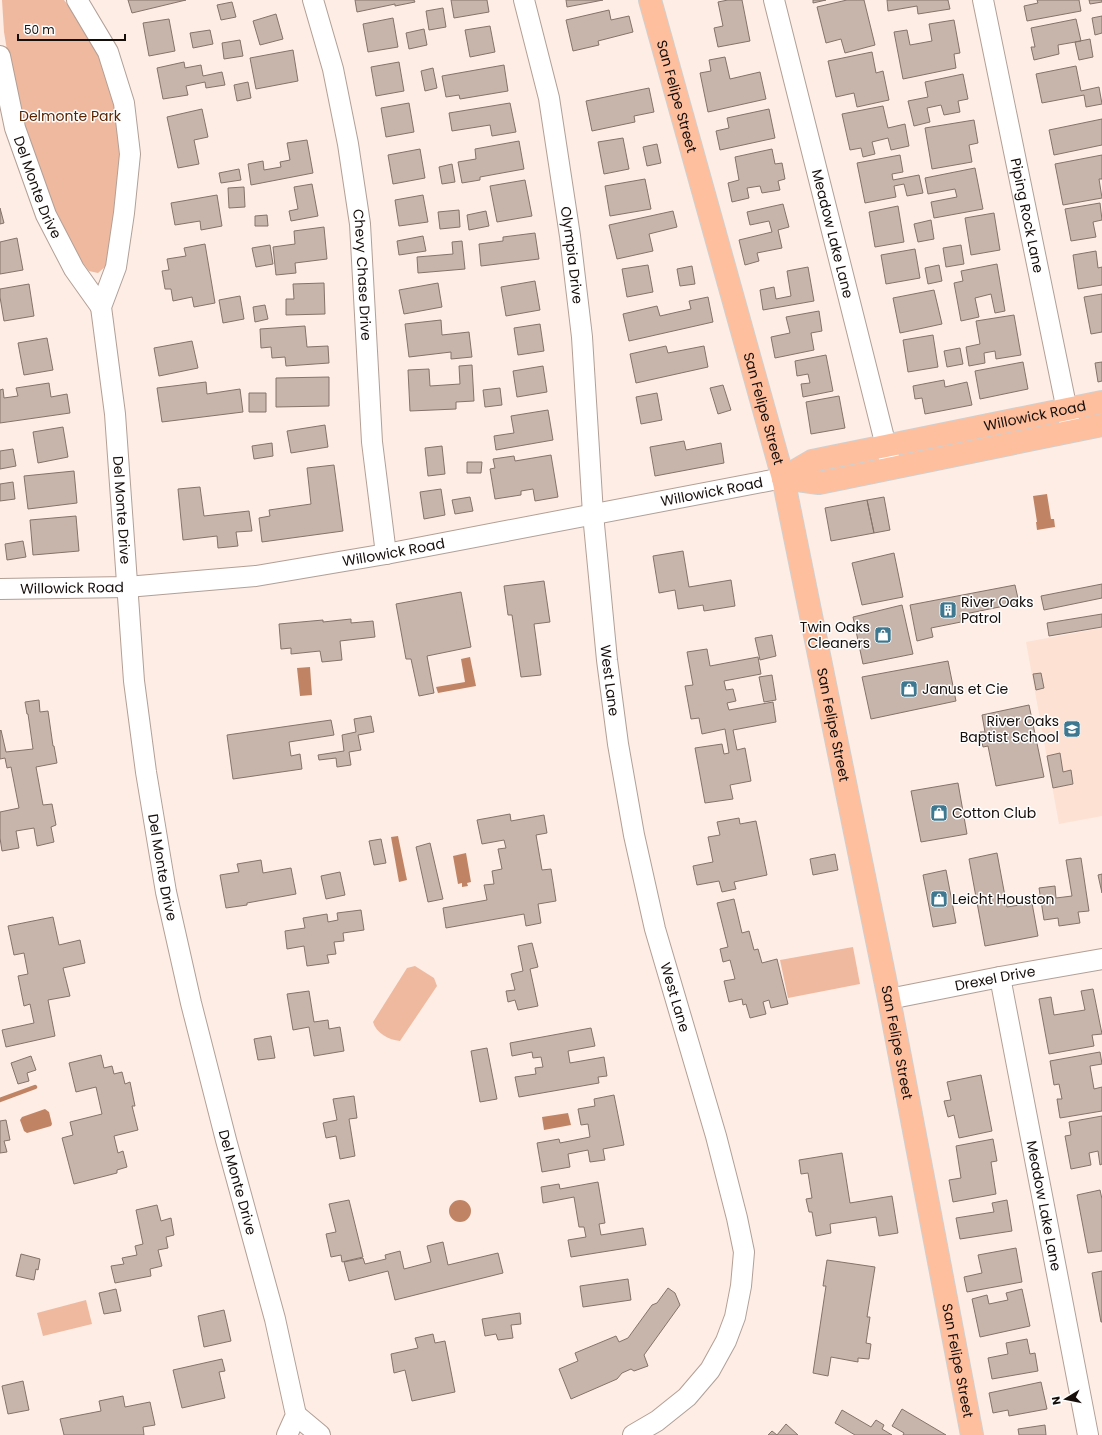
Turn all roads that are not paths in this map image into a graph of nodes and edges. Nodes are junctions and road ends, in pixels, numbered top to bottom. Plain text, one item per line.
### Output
1 (77, 0) edge
2 (313, 0) edge
3 (524, 0) edge
4 (650, 0) edge
5 (774, 0) edge
6 (983, 0) edge
7 (0, 56) edge
8 (101, 307) junction
9 (1102, 402) edge
10 (1067, 409) junction
11 (1102, 425) edge
12 (1072, 431) junction
13 (887, 446) junction
14 (891, 468) junction
15 (783, 478) junction
16 (593, 514) junction
17 (386, 554) junction
18 (127, 586) junction
19 (0, 589) edge
20 (1102, 959) edge
21 (1000, 978) junction
22 (889, 999) junction
23 (296, 1414) junction
24 (287, 1435) edge
25 (320, 1435) edge
26 (633, 1435) edge
27 (972, 1435) edge
28 (1088, 1435) edge

1 - 8 street, Del Monte Drive
2 - 17 street, Chevy Chase Drive
3 - 16 street, Olympia Drive
4 - 15 main road, San Felipe Street
5 - 13 street, Meadow Lake Lane
6 - 10 street, Piping Rock Lane
7 - 8 street, Del Monte Drive
8 - 18 street, Del Monte Drive
9 - 10 main road, Willowick Road
10 - 12 street, Piping Rock Lane
10 - 13 main road, Willowick Road
11 - 12 main road, Willowick Road
12 - 14 main road, Willowick Road
13 - 14 street, Meadow Lake Lane
13 - 15 main road, Willowick Road
14 - 15 main road, Willowick Road
15 - 16 street, Willowick Road
15 - 22 main road, San Felipe Street
16 - 17 street, Willowick Road
16 - 26 street, West Lane
17 - 18 street, Willowick Road
18 - 19 street, Willowick Road
18 - 23 street, Del Monte Drive
20 - 21 street, Drexel Drive
21 - 22 street, Drexel Drive
21 - 28 street, Meadow Lake Lane
22 - 27 main road, San Felipe Street
23 - 24 street
23 - 25 street

